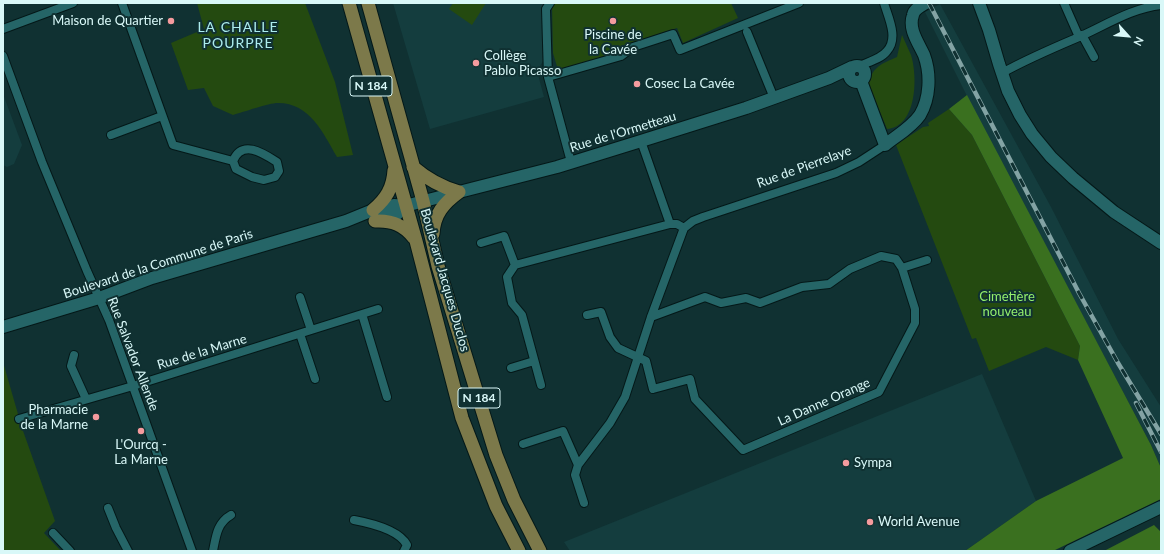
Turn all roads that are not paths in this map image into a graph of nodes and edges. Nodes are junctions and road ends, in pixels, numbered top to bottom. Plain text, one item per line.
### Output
1 (73, 3) edge
2 (122, 3) edge
3 (349, 3) edge
4 (368, 3) edge
5 (550, 3) edge
6 (799, 3) edge
7 (884, 3) edge
8 (926, 3) edge
9 (970, 3) edge
10 (975, 3) edge
11 (978, 3) edge
12 (1064, 3) edge
13 (1161, 5) edge
14 (988, 27) junction
15 (3, 29) edge
16 (747, 32) dead end
17 (1081, 36) junction
18 (3, 56) edge
19 (1094, 57) dead end
20 (856, 73) junction
21 (1002, 73) junction
22 (548, 76) junction
23 (774, 98) junction
24 (162, 116) junction
25 (111, 135) dead end
26 (642, 141) junction
27 (885, 145) junction
28 (232, 161) junction
29 (571, 162) junction
30 (413, 167) junction
31 (394, 168) junction
32 (459, 192) junction
33 (423, 201) junction
34 (405, 206) junction
35 (374, 215) junction
36 (670, 224) junction
37 (684, 228) junction
38 (432, 240) junction
39 (416, 241) junction
40 (1160, 242) edge
41 (481, 243) dead end
42 (927, 260) dead end
43 (515, 265) junction
44 (902, 268) junction
45 (300, 297) dead end
46 (99, 298) junction
47 (378, 309) dead end
48 (362, 314) junction
49 (587, 314) dead end
50 (651, 317) junction
51 (3, 327) edge
52 (311, 330) junction
53 (300, 334) junction
54 (74, 355) dead end
55 (638, 357) junction
56 (534, 361) junction
57 (511, 368) dead end
58 (315, 379) dead end
59 (541, 385) dead end
60 (133, 386) junction
61 (387, 397) dead end
62 (86, 400) junction
63 (19, 419) dead end
64 (523, 444) dead end
65 (578, 465) junction
66 (584, 503) dead end
67 (1161, 507) edge
68 (108, 508) dead end
69 (231, 515) dead end
70 (354, 520) dead end
71 (53, 533) dead end
72 (70, 551) edge
73 (128, 551) edge
74 (192, 551) edge
75 (213, 551) edge
76 (404, 551) edge
77 (519, 551) edge
78 (540, 551) edge
79 (1070, 551) edge

1 - 15 street
2 - 24 street
3 - 31 main road, Boulevard Jacques Duclos / N 184
4 - 30 main road, Boulevard Jacques Duclos / N 184
5 - 22 street
6 - 22 street
7 - 20 street
8 - 27 street, Rue de Pierrelaye
9 - 21 street
10 - 14 street
11 - 14 street
12 - 17 street
13 - 17 street
14 - 21 street
16 - 23 street
17 - 19 street
17 - 21 street
18 - 46 street, Rue Salvador Allende
20 - 23 street, Rue de l'Ormetteau
20 - 27 street
21 - 40 street
22 - 29 street
23 - 26 street, Rue de l'Ormetteau
24 - 25 street
24 - 28 street
26 - 29 street, Rue de l'Ormetteau
26 - 36 street
27 - 37 street, Rue de Pierrelaye
28 - 28 street
29 - 32 street, Rue de l'Ormetteau
30 - 32 main road
30 - 33 main road, Boulevard Jacques Duclos / N 184
31 - 33 main road, N 184
31 - 34 main road, Boulevard Jacques Duclos / N 184
31 - 35 main road
32 - 33 street, Rue de l'Ormetteau
32 - 38 main road
33 - 34 street, Rue de l'Ormetteau
33 - 38 main road, Boulevard Jacques Duclos / N 184
34 - 35 street, Boulevard de la Commune de Paris
34 - 38 main road, N 184
34 - 39 main road, Boulevard Jacques Duclos / N 184
35 - 39 main road
35 - 46 street, Boulevard de la Commune de Paris
36 - 37 street
36 - 43 street
37 - 50 street
38 - 78 main road, Boulevard Jacques Duclos / N 184
39 - 77 main road, Boulevard Jacques Duclos / N 184
41 - 43 street
42 - 44 street
43 - 56 street
44 - 50 street
44 - 55 street, La Danne Orange
45 - 52 street
46 - 51 street, Boulevard de la Commune de Paris
46 - 60 street, Rue Salvador Allende
47 - 48 street, Rue de la Marne
48 - 52 street, Rue de la Marne
48 - 61 street
49 - 55 street
50 - 55 street
52 - 53 street, Rue de la Marne
53 - 58 street
53 - 60 street, Rue de la Marne
54 - 62 street
55 - 65 street
56 - 57 street
56 - 59 street
60 - 62 street, Rue de la Marne
60 - 74 street, Rue Salvador Allende
62 - 63 street, Rue de la Marne
64 - 65 street
65 - 66 street
67 - 79 street
68 - 73 street
69 - 75 street
70 - 76 street
71 - 72 street

